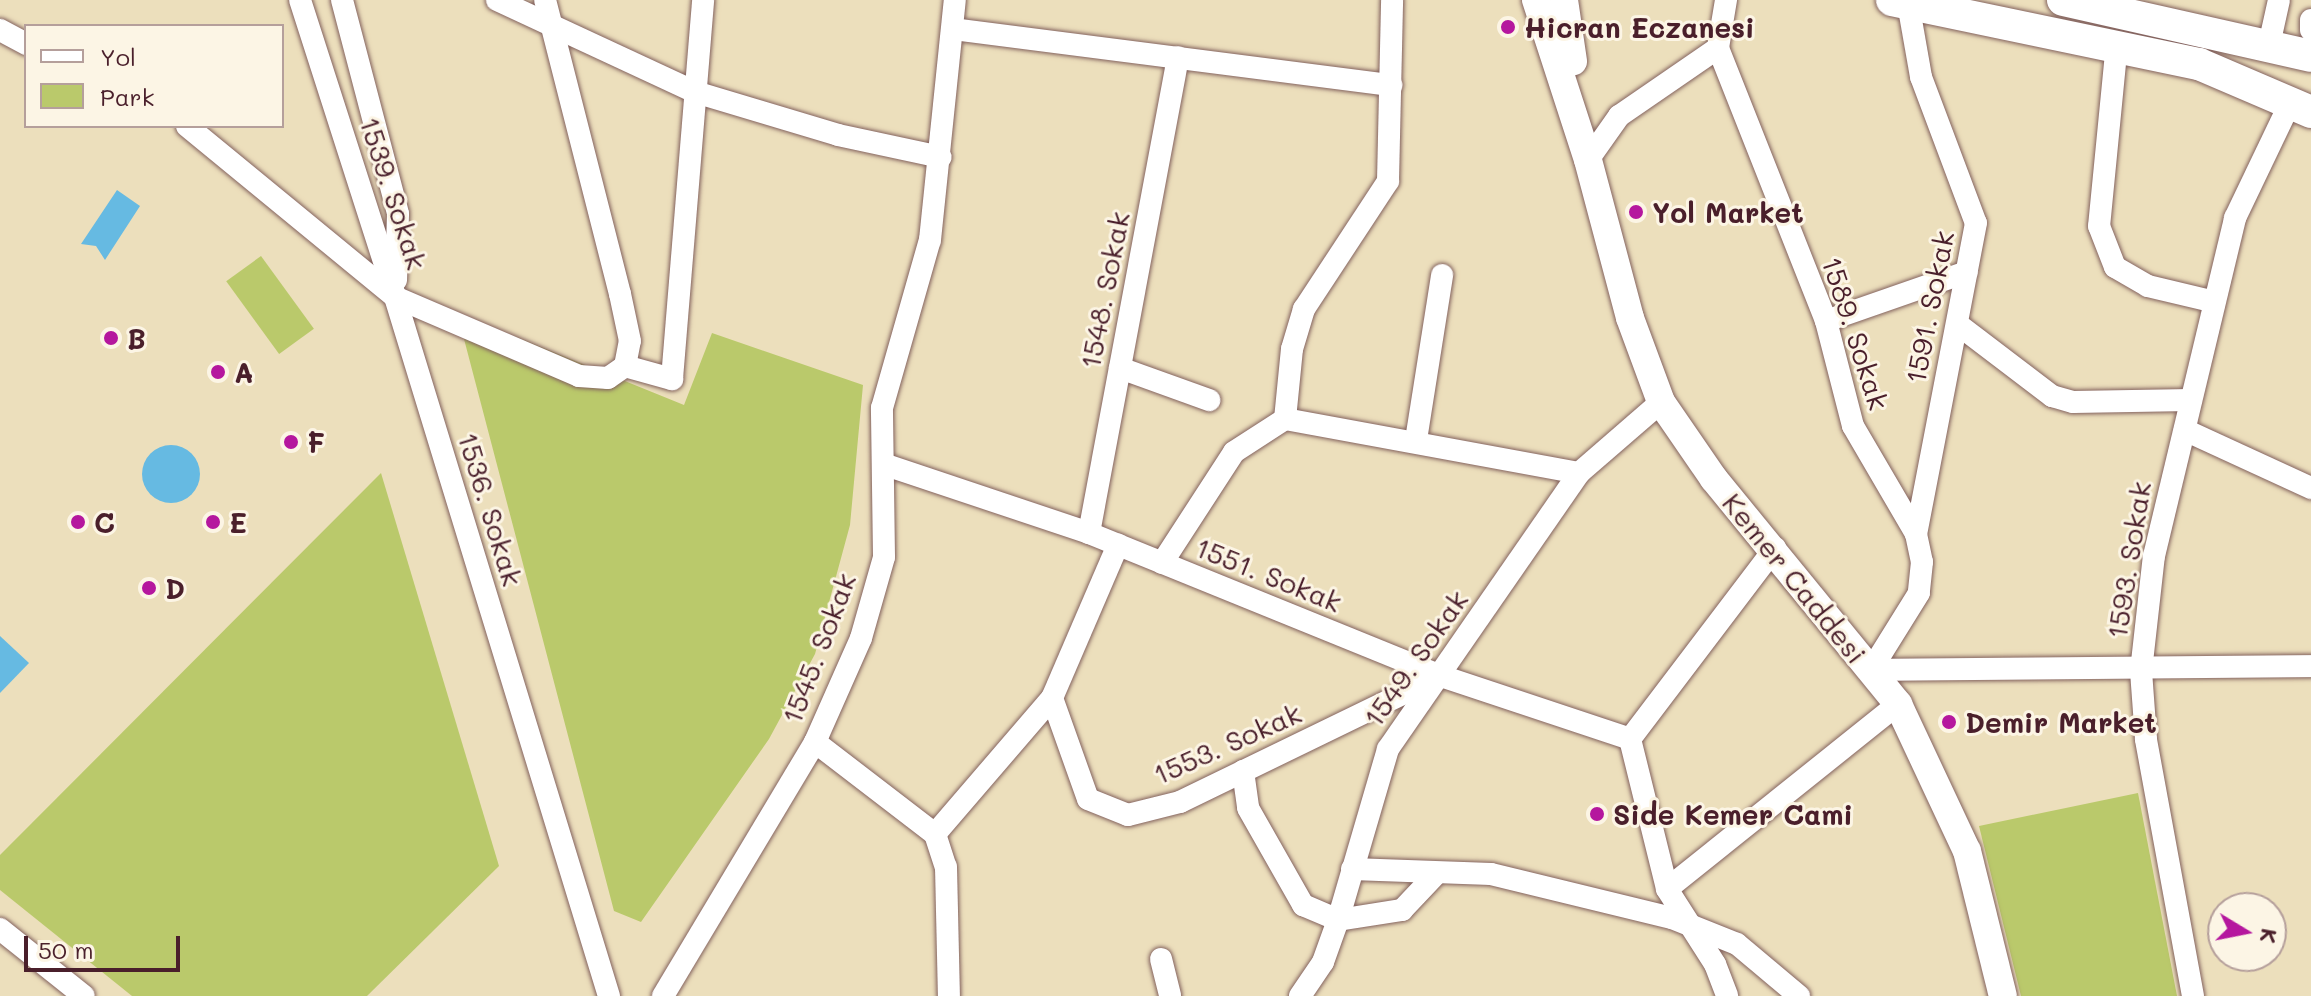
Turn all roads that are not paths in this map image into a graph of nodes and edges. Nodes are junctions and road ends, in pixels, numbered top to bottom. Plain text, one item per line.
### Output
1 (300, 0) edge
2 (342, 0) edge
3 (497, 0) edge
4 (545, 0) edge
5 (703, 0) edge
6 (955, 0) edge
7 (1392, 0) edge
8 (1536, 0) edge
9 (1564, 0) edge
10 (1726, 0) edge
11 (2063, 0) edge
12 (2279, 0) edge
13 (1900, 2) edge
14 (2311, 20) edge
15 (553, 28) junction
16 (953, 29) junction
17 (0, 30) edge
18 (2311, 30) edge
19 (24, 43) edge
20 (2117, 43) junction
21 (2269, 45) junction
22 (1718, 48) junction
23 (2311, 56) edge
24 (1178, 57) junction
25 (1391, 85) junction
26 (695, 92) junction
27 (2301, 107) edge
28 (189, 128) edge
29 (941, 157) junction
30 (1588, 160) junction
31 (1967, 272) junction
32 (1442, 275) dead end
33 (395, 297) junction
34 (2211, 301) junction
35 (1826, 321) junction
36 (1960, 326) junction
37 (625, 366) junction
38 (1120, 368) junction
39 (1209, 400) dead end
40 (2191, 400) junction
41 (1661, 402) junction
42 (1285, 419) junction
43 (2185, 430) junction
44 (1416, 440) junction
45 (886, 465) junction
46 (1579, 473) junction
47 (2311, 488) edge
48 (1089, 533) junction
49 (1916, 534) junction
50 (1118, 545) junction
51 (1775, 548) junction
52 (1162, 563) junction
53 (2311, 666) edge
54 (1871, 670) junction
55 (2141, 671) junction
56 (1441, 676) junction
57 (1052, 698) junction
58 (1898, 704) junction
59 (1630, 739) junction
60 (815, 742) junction
61 (1243, 771) junction
62 (935, 834) junction
63 (1352, 869) junction
64 (1437, 873) junction
65 (1667, 889) junction
66 (1338, 920) junction
67 (1689, 924) junction
68 (0, 929) edge
69 (1161, 959) dead end
70 (84, 996) edge
71 (609, 996) edge
72 (663, 996) edge
73 (949, 996) edge
74 (1170, 996) edge
75 (1300, 996) edge
76 (1727, 996) edge
77 (1799, 996) edge
78 (2003, 996) edge
79 (2193, 996) edge

1 - 33 street, 1539. Sokak
2 - 33 street, 1539. Sokak
3 - 15 street
4 - 15 street
5 - 26 street
6 - 16 street, 1545. Sokak
7 - 25 street
8 - 30 street, Kemer Caddesi
9 - 30 street, Kemer Caddesi
10 - 22 street
11 - 21 main road
12 - 21 street
13 - 20 main road
13 - 31 street, 1591. Sokak
14 - 18 street
15 - 26 street
15 - 37 street
16 - 24 street
16 - 29 street, 1545. Sokak
17 - 19 street
20 - 27 main road
20 - 34 street
21 - 23 main road
22 - 30 street
22 - 35 street, 1589. Sokak
24 - 25 street
24 - 38 street, 1548. Sokak
25 - 42 street
26 - 29 street
26 - 37 street
27 - 34 street, 1593. Sokak
28 - 33 street
29 - 45 street, 1545. Sokak
30 - 41 street, Kemer Caddesi
31 - 35 street
31 - 36 street, 1591. Sokak
32 - 44 street
33 - 37 street
33 - 71 street, 1536. Sokak
34 - 40 street, 1593. Sokak
35 - 49 street, 1589. Sokak
36 - 40 street
36 - 49 street, 1591. Sokak
38 - 39 street
38 - 48 street, 1548. Sokak
40 - 43 street, 1593. Sokak
41 - 46 street, 1549. Sokak
41 - 51 street, Kemer Caddesi
42 - 44 street
42 - 52 street
43 - 47 street
43 - 55 street, 1593. Sokak
44 - 46 street
45 - 48 street, 1551. Sokak
45 - 60 street, 1545. Sokak
46 - 56 street, 1549. Sokak
48 - 50 street, 1551. Sokak
49 - 54 street, 1589. Sokak
50 - 52 street, 1551. Sokak
50 - 57 street
51 - 54 street, Kemer Caddesi
51 - 59 street
52 - 56 street, 1551. Sokak
53 - 55 street
54 - 55 street
54 - 58 street, Kemer Caddesi
55 - 79 street, 1593. Sokak
56 - 59 street, 1551. Sokak
56 - 61 street, 1553. Sokak
56 - 63 street, 1549. Sokak
57 - 61 street, 1553. Sokak
57 - 62 street
58 - 65 street
58 - 78 street, Kemer Caddesi
59 - 65 street
60 - 62 street
60 - 72 street, 1545. Sokak
61 - 66 street
62 - 73 street
63 - 64 street
63 - 66 street, 1549. Sokak
64 - 66 street
64 - 67 street
65 - 67 street
66 - 75 street, 1549. Sokak
67 - 76 street
67 - 77 street
68 - 70 street
69 - 74 street

